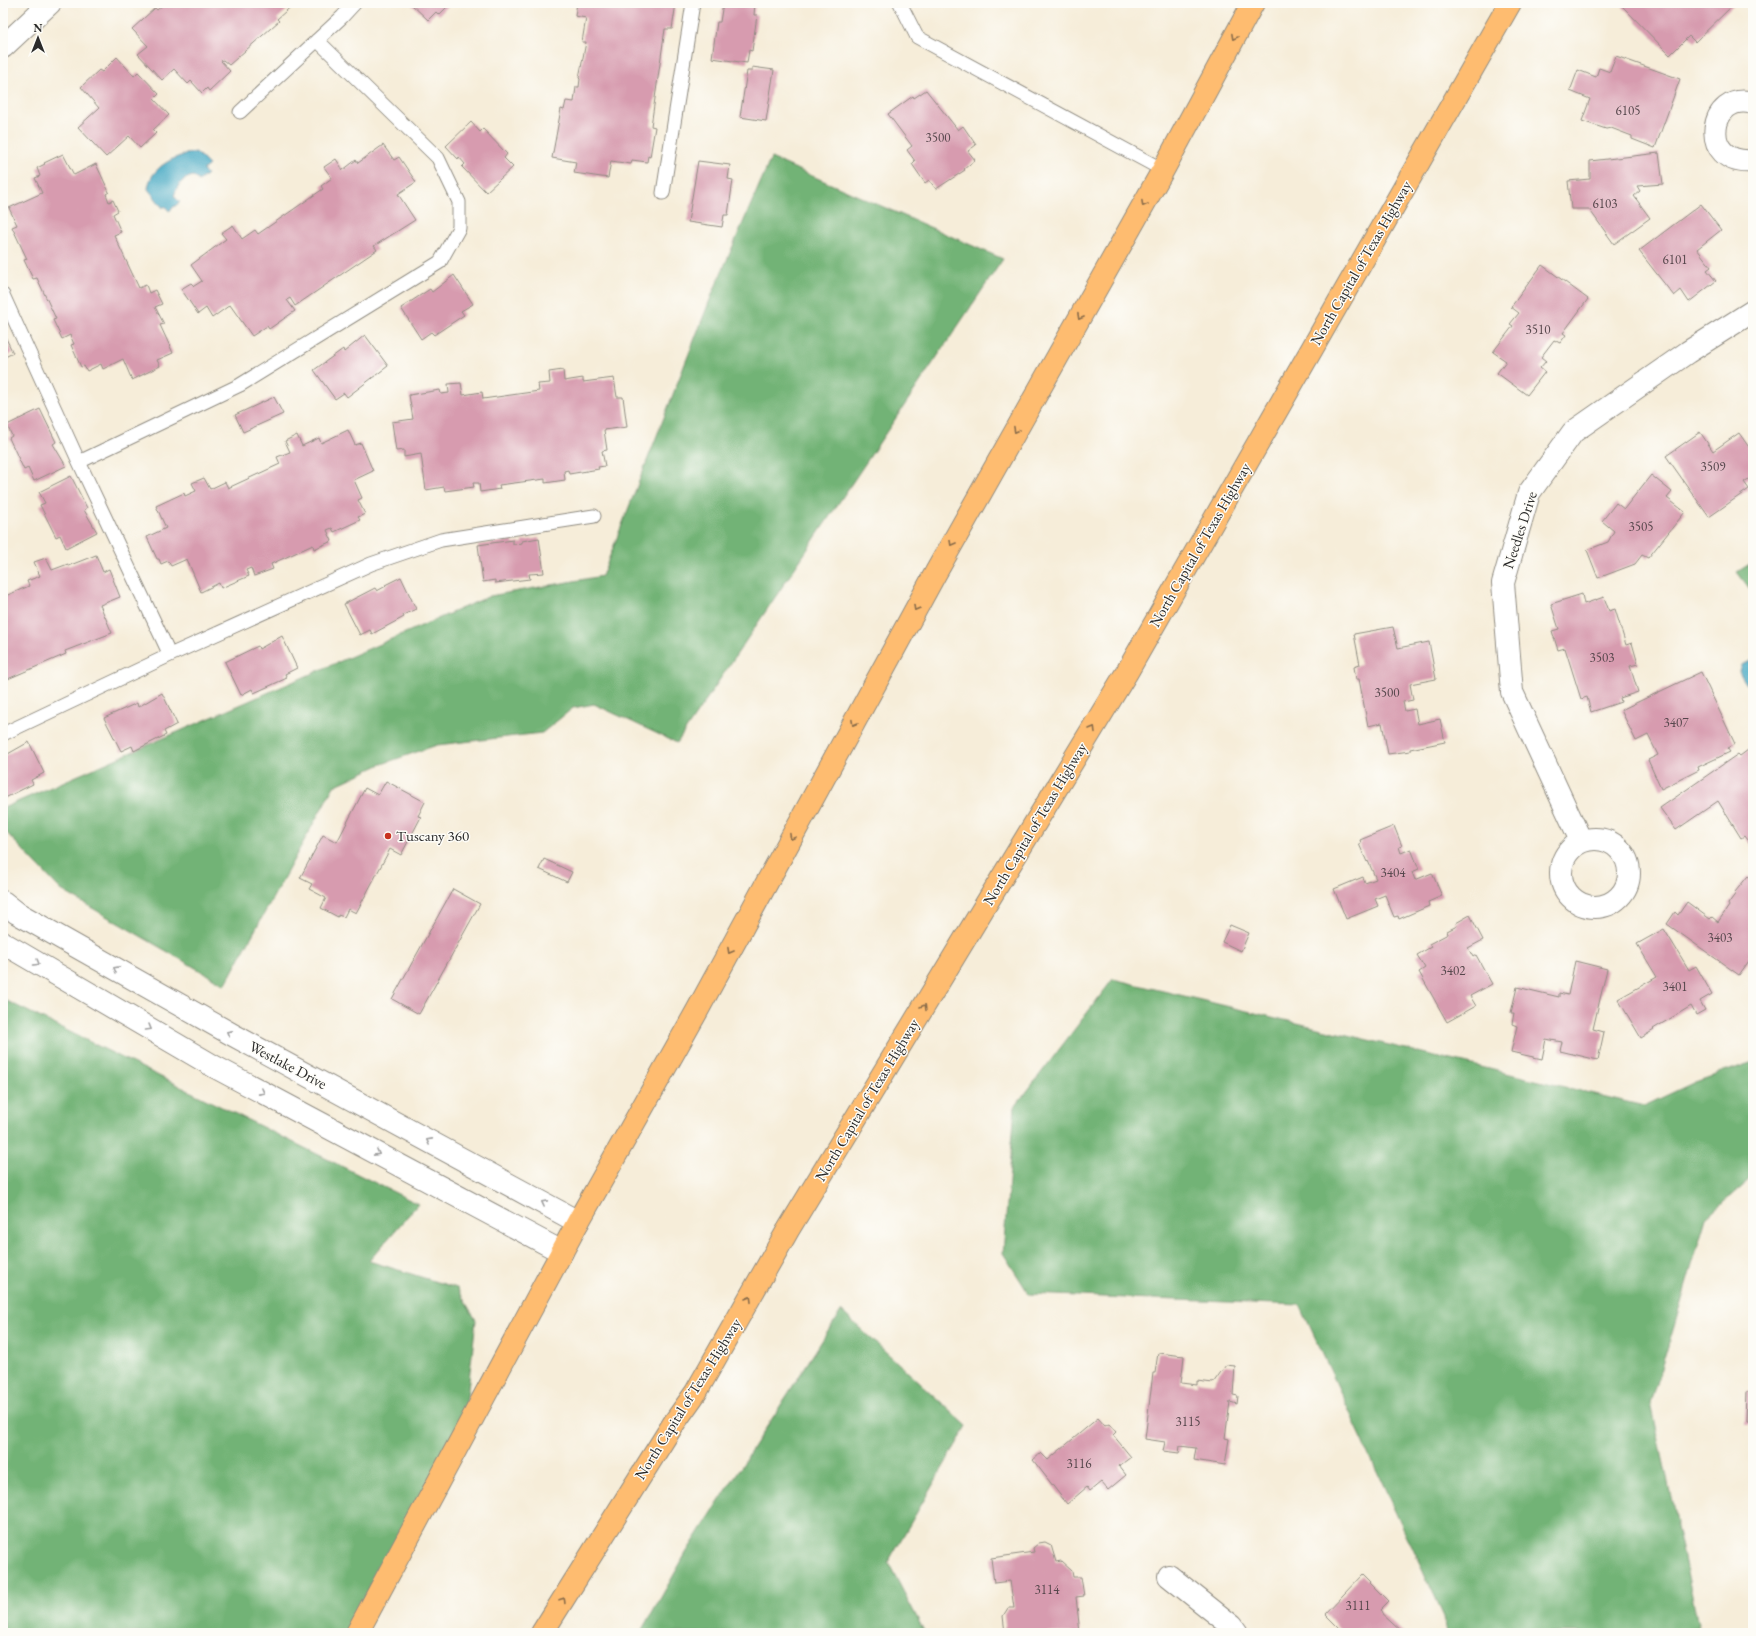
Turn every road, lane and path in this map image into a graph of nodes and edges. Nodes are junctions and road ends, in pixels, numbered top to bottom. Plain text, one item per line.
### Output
1 (50, 3) edge
2 (355, 3) edge
3 (693, 3) edge
4 (900, 3) edge
5 (1253, 3) edge
6 (1510, 3) edge
7 (317, 40) junction
8 (3, 47) edge
9 (1753, 103) edge
10 (240, 112) dead end
11 (1753, 161) edge
12 (1163, 170) junction
13 (663, 193) dead end
14 (3, 295) edge
15 (1753, 311) edge
16 (79, 462) junction
17 (594, 516) dead end
18 (170, 655) junction
19 (3, 734) edge
20 (1580, 841) dead end
21 (3, 902) edge
22 (3, 943) edge
23 (578, 1222) junction
24 (562, 1252) junction
25 (1169, 1576) dead end
26 (357, 1633) edge
27 (542, 1633) edge
28 (1237, 1633) edge

1 - 8 street
2 - 7 lane
3 - 13 lane
4 - 12 lane
5 -> 12 highway
27 -> 6 highway, North Capital of Texas Highway
7 - 10 lane
7 - 16 lane
9 - 11 street
12 -> 23 highway
14 - 16 lane
15 - 20 street, Needles Drive
16 - 18 lane
17 - 18 lane
18 - 19 lane
23 -> 21 street, Westlake Drive
22 -> 24 street
23 - 24 highway
24 - 26 highway
25 - 28 street

